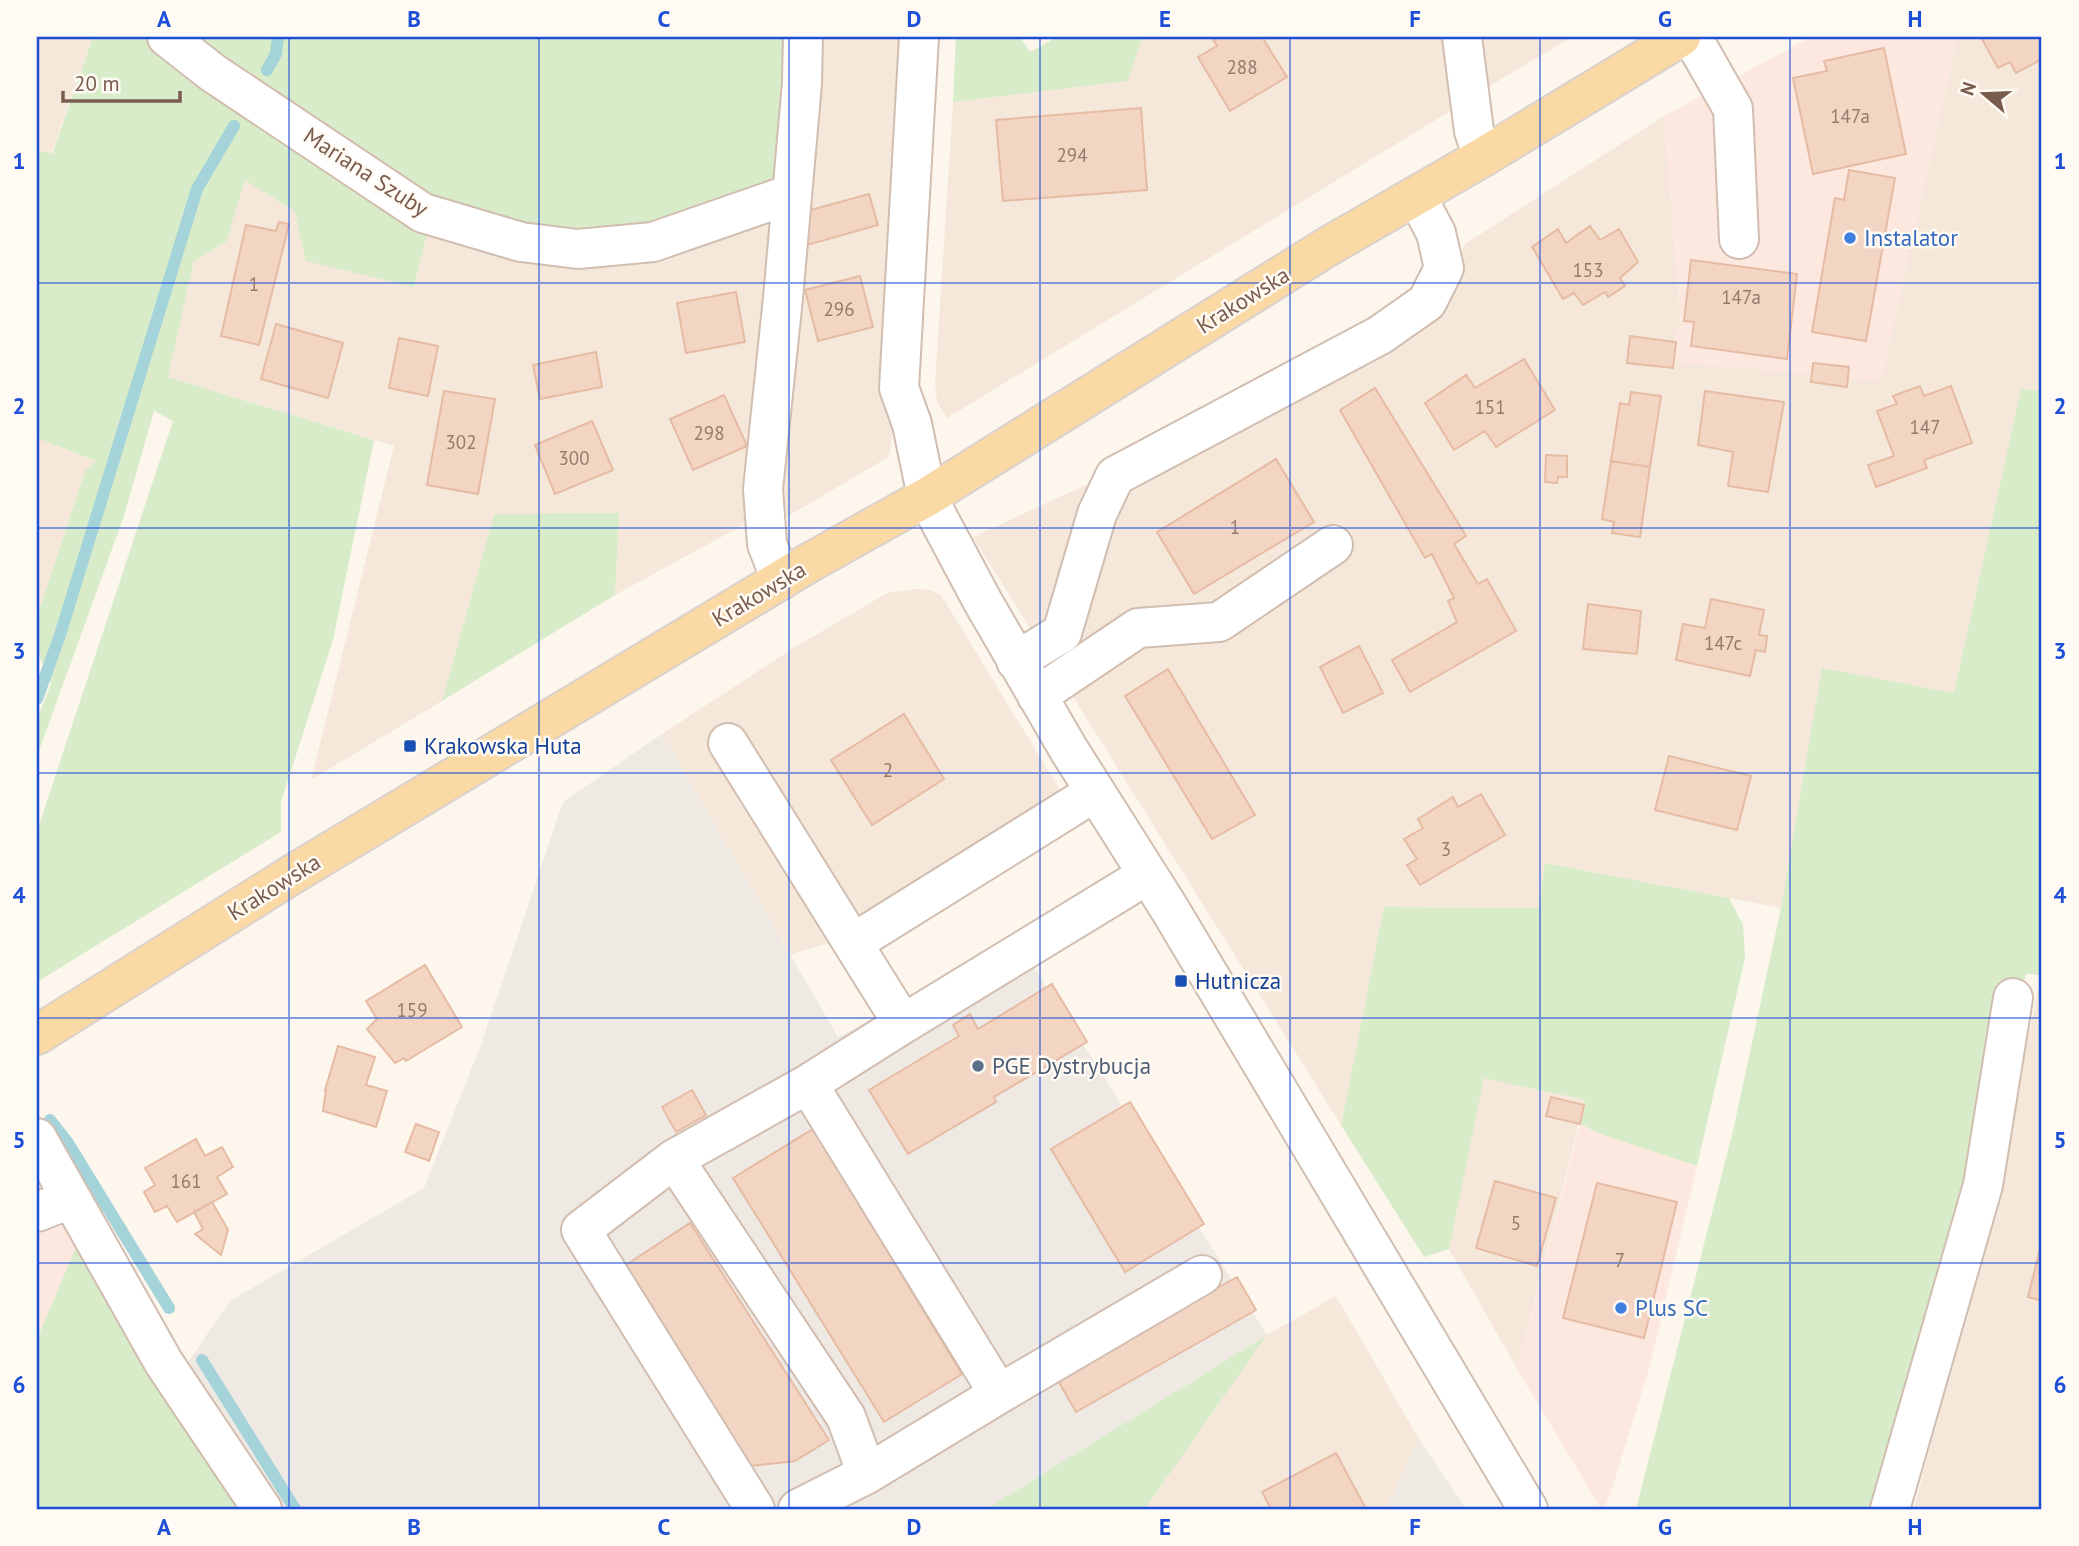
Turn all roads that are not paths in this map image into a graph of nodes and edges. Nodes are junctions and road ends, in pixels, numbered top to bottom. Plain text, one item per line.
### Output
1 (167, 37) edge
2 (803, 37) edge
3 (919, 37) edge
4 (942, 37) edge
5 (1462, 37) edge
6 (1681, 37) edge
7 (1692, 37) edge
8 (1483, 158) junction
9 (791, 194) junction
10 (1417, 197) junction
11 (1739, 239) dead end
12 (912, 424) junction
13 (927, 497) junction
14 (1333, 545) dead end
15 (781, 580) junction
16 (1016, 661) junction
17 (1037, 696) junction
18 (728, 743) dead end
19 (1095, 792) junction
20 (1147, 875) junction
21 (853, 943) junction
22 (2013, 998) dead end
23 (903, 1024) junction
24 (37, 1035) edge
25 (808, 1084) junction
26 (37, 1138) edge
27 (674, 1159) junction
28 (53, 1206) edge
29 (1202, 1275) dead end
30 (999, 1394) junction
31 (867, 1474) junction
32 (262, 1509) edge
33 (755, 1509) edge
34 (798, 1509) edge
35 (1528, 1509) edge
36 (1890, 1509) edge

1 - 9 street, Mariana Szuby
2 - 9 street
3 - 12 street
4 - 12 street
5 - 8 street
6 - 8 main road, Krakowska
7 - 11 street
8 - 10 main road, Krakowska
9 - 15 street
10 - 13 main road, Krakowska
10 - 16 street
12 - 13 street
13 - 15 main road, Krakowska
13 - 16 street
14 - 17 street
15 - 24 main road, Krakowska
16 - 17 street
17 - 19 street
18 - 21 street
19 - 20 street
19 - 21 street
20 - 23 street
20 - 35 street
21 - 23 street
22 - 36 street
23 - 25 street
25 - 27 street
25 - 30 street
26 - 28 street
27 - 31 street
27 - 33 street
28 - 32 street
29 - 30 street
30 - 31 street
31 - 34 street

